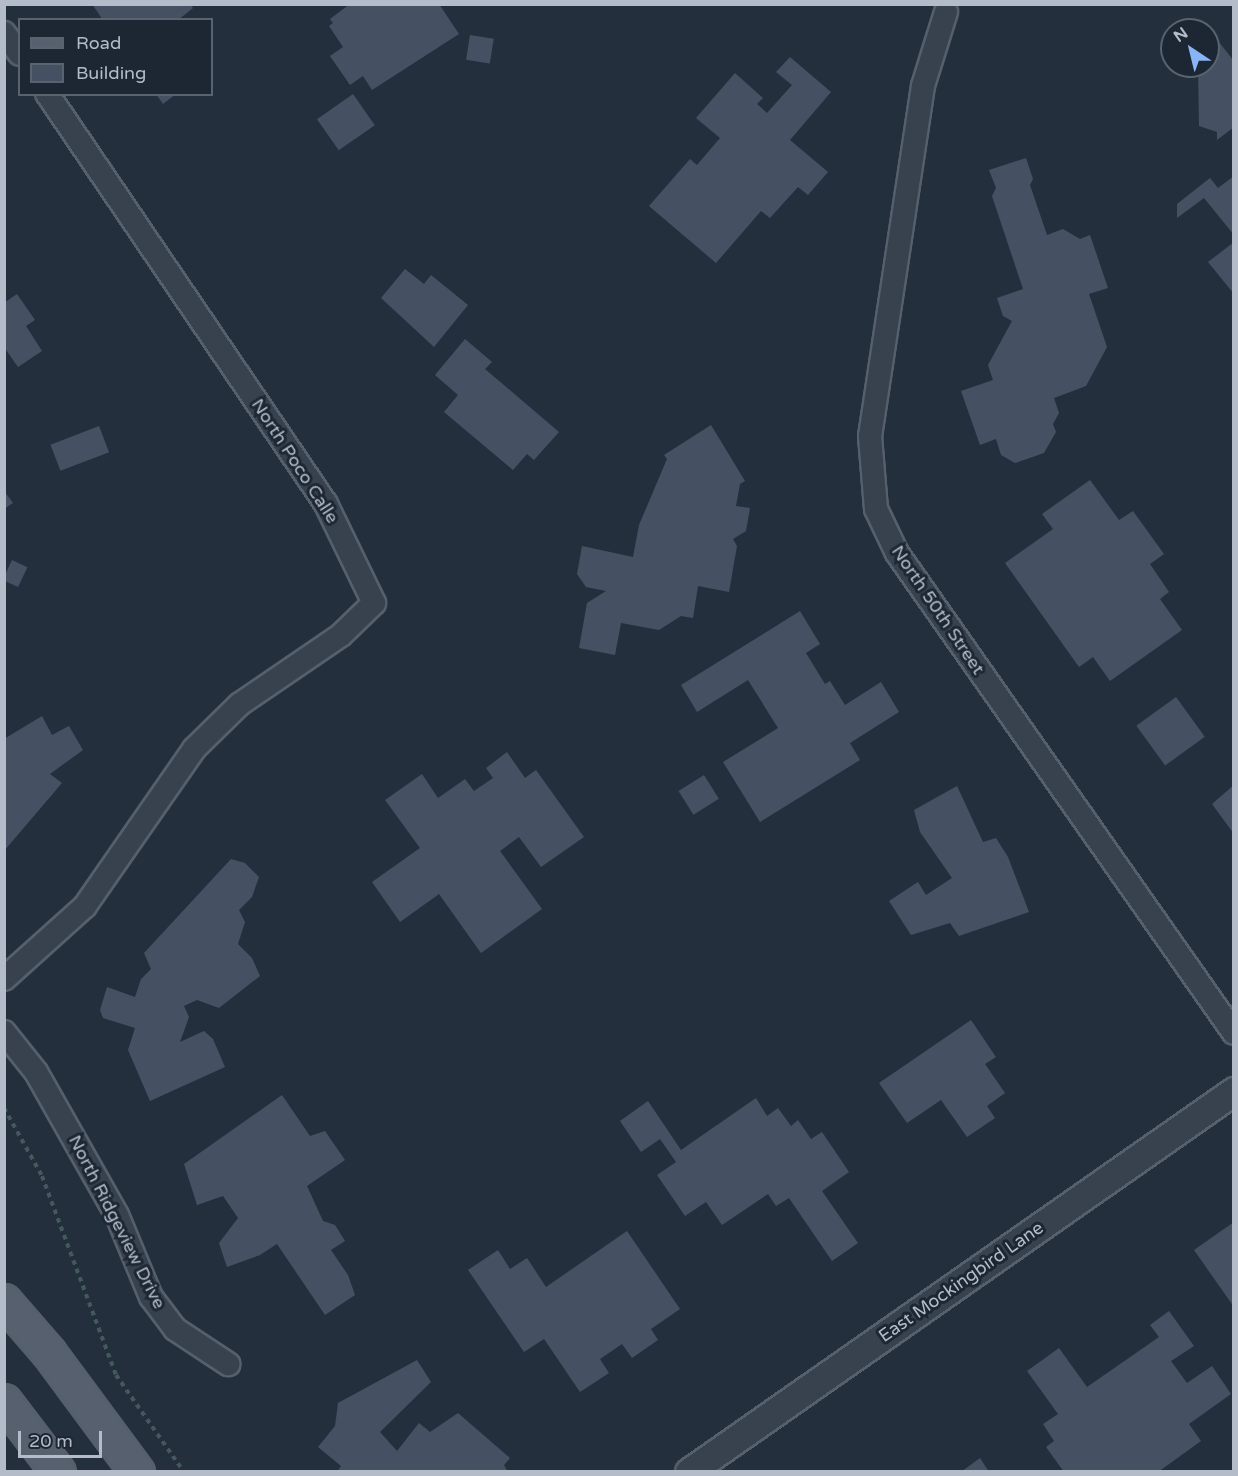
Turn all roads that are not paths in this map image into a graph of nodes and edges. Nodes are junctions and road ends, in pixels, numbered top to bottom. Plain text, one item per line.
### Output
1 (946, 12) dead end
2 (4, 33) edge
3 (18, 51) edge
4 (48, 96) edge
5 (4, 979) edge
6 (4, 1032) edge
7 (1233, 1033) edge
8 (1233, 1091) edge
9 (4, 1301) edge
10 (228, 1364) dead end
11 (4, 1401) edge
12 (58, 1472) edge
13 (137, 1472) edge
14 (689, 1472) edge

1 - 7 street, North 50th Street
2 - 3 street
4 - 5 street, North Poco Calle
6 - 10 street, North Ridgeview Drive
8 - 14 street, East Mockingbird Lane
9 - 13 main road
11 - 12 main road

